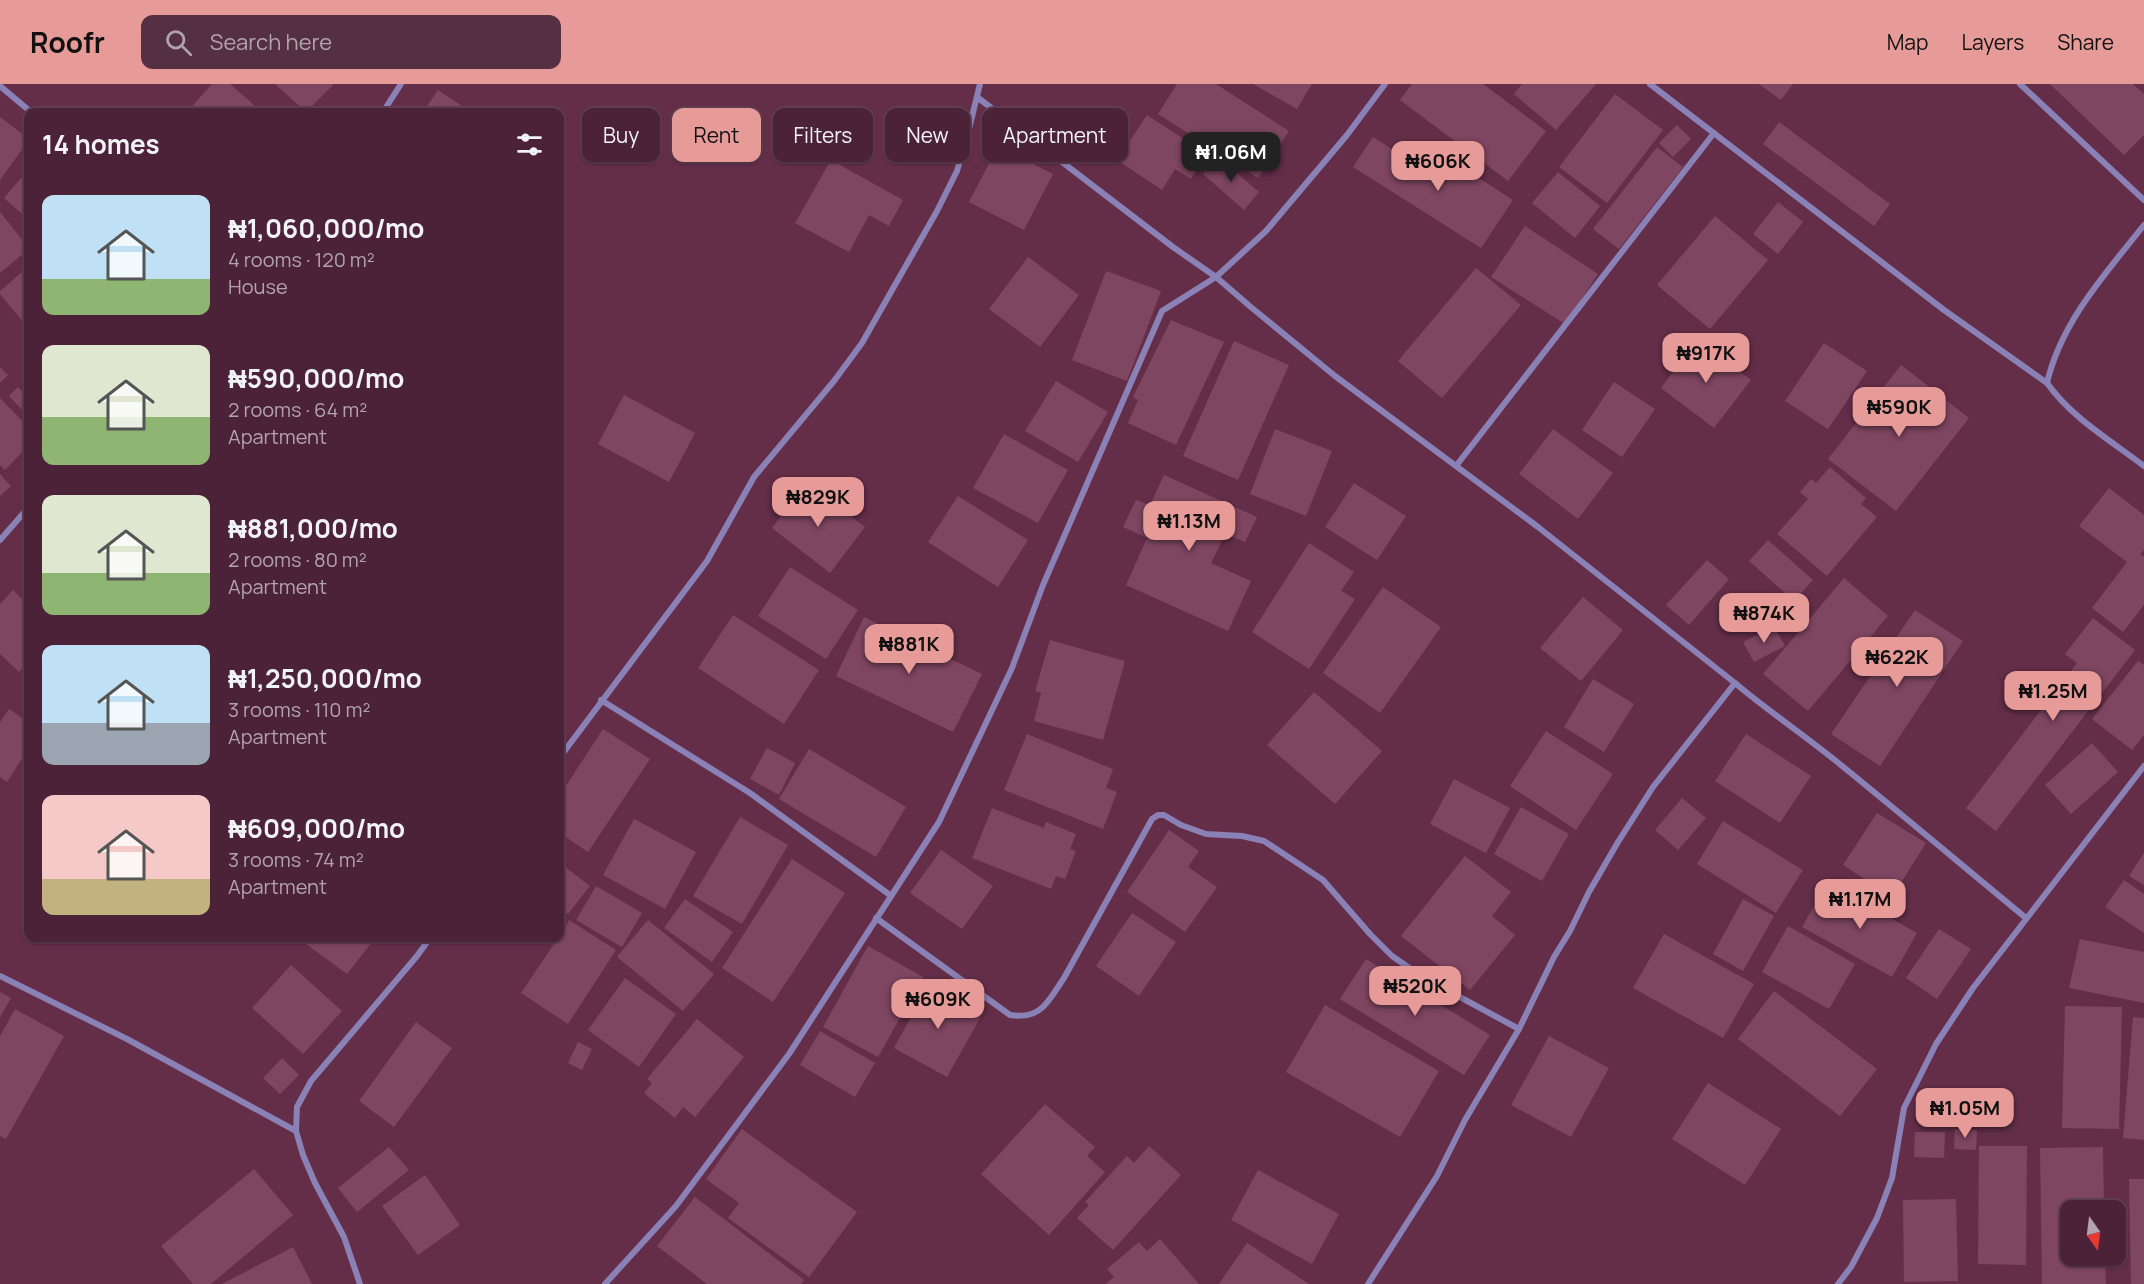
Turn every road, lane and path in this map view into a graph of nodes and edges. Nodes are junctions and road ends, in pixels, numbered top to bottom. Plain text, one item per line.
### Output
1 (401, 84) edge
2 (980, 84) edge
3 (1385, 84) edge
4 (1650, 84) edge
5 (2020, 84) edge
6 (0, 86) edge
7 (977, 97) junction
8 (26, 108) edge
9 (386, 108) edge
10 (1714, 133) junction
11 (2144, 200) edge
12 (2144, 225) edge
13 (1216, 277) junction
14 (2047, 383) junction
15 (1456, 466) junction
16 (2144, 466) edge
17 (24, 513) edge
18 (0, 540) edge
19 (1735, 684) junction
20 (601, 700) junction
21 (564, 751) edge
22 (2144, 766) edge
23 (890, 895) junction
24 (876, 918) junction
25 (2026, 918) junction
26 (427, 942) edge
27 (0, 976) edge
28 (1520, 1029) junction
29 (296, 1131) junction
30 (360, 1284) edge
31 (605, 1284) edge
32 (1368, 1284) edge
33 (1838, 1284) edge

1 - 9 street
2 - 7 street
3 - 13 street
4 - 10 street
5 - 11 street
6 - 8 street
7 - 13 street
7 - 20 street
10 - 14 street
10 - 15 street
12 - 14 street
13 - 15 street
13 - 23 street
14 - 16 street
15 - 19 street
17 - 18 street
19 - 25 street
19 - 28 street
20 - 21 street
20 - 23 street
22 - 25 street
23 - 24 street
24 - 28 street
24 - 31 street
25 - 33 street
26 - 29 street
27 - 29 street
28 - 32 street
29 - 30 street

